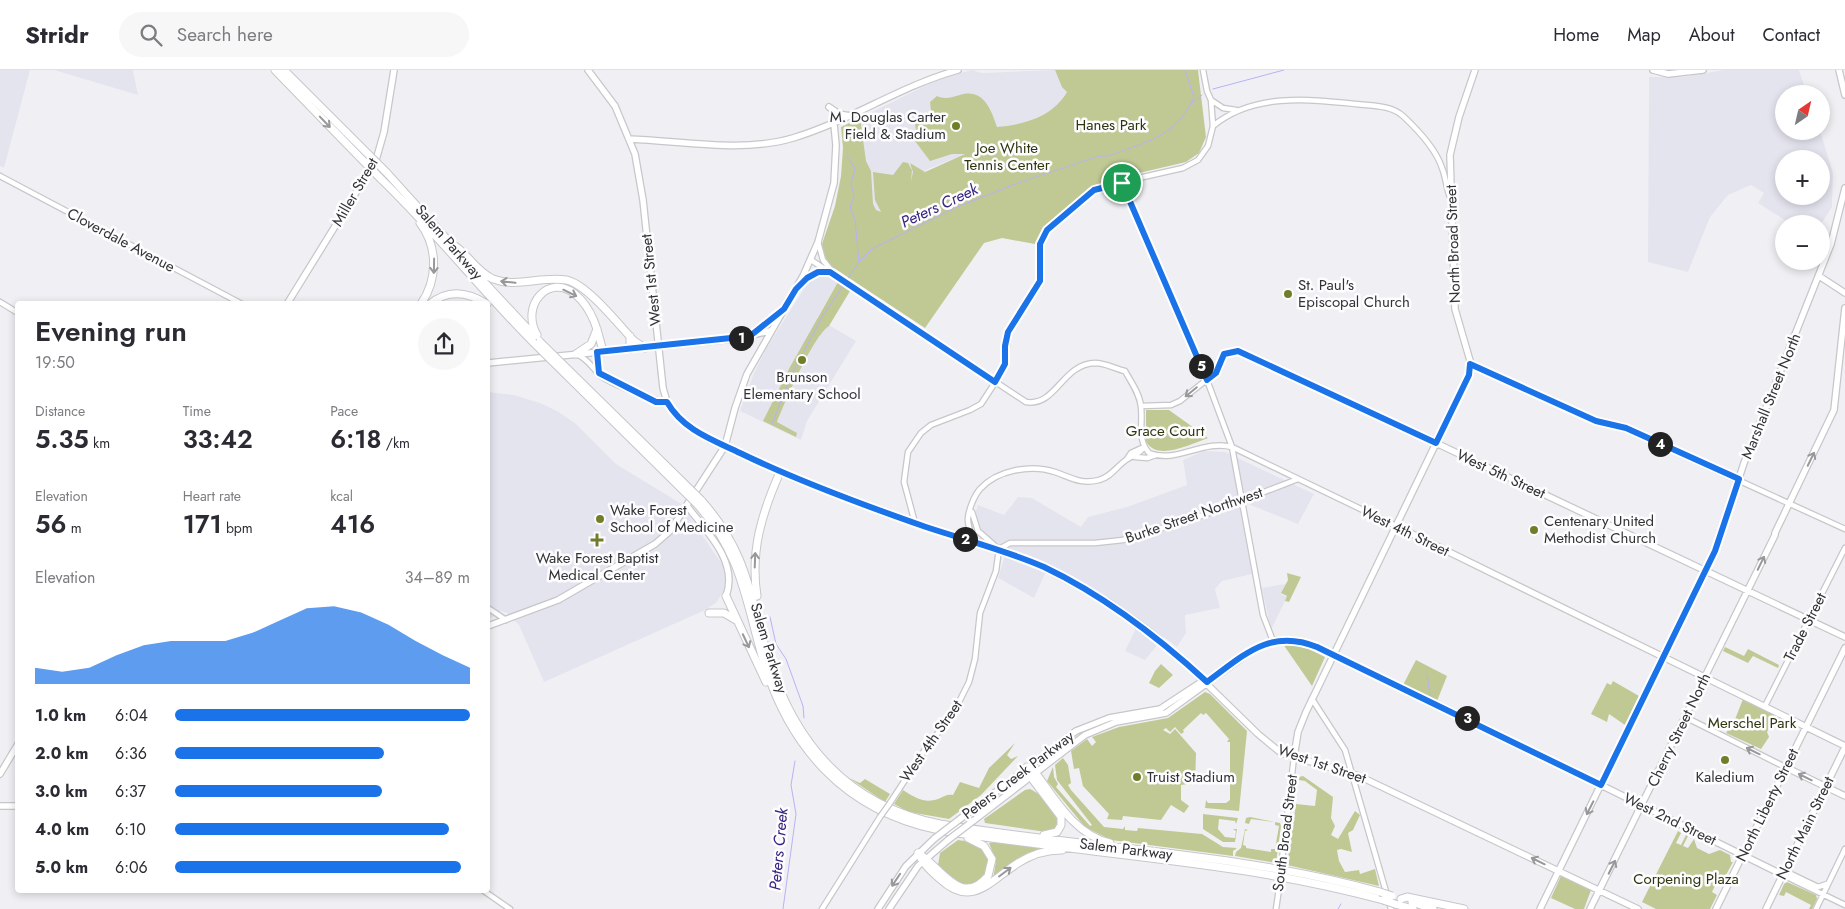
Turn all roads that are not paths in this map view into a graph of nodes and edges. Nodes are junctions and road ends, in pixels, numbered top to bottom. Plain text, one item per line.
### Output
1 (271, 70) edge
2 (275, 70) edge
3 (394, 70) edge
4 (588, 70) edge
5 (958, 70) edge
6 (1203, 70) edge
7 (1475, 70) edge
8 (1653, 70) edge
9 (1702, 70) edge
10 (1839, 70) edge
11 (286, 74) edge
12 (1845, 95) edge
13 (1211, 100) junction
14 (829, 107) dead end
15 (1237, 110) junction
16 (852, 116) junction
17 (834, 124) junction
18 (1213, 126) junction
19 (630, 139) junction
20 (0, 176) edge
21 (384, 178) junction
22 (1122, 183) junction
23 (1845, 188) edge
24 (1450, 198) junction
25 (818, 242) junction
26 (452, 244) junction
27 (811, 260) junction
28 (830, 272) junction
29 (1819, 276) junction
30 (840, 277) junction
31 (796, 289) junction
32 (1845, 291) edge
33 (236, 301) edge
34 (290, 301) edge
35 (423, 301) edge
36 (434, 301) edge
37 (481, 301) edge
38 (0, 302) edge
39 (490, 307) edge
40 (784, 309) junction
41 (1845, 310) edge
42 (15, 311) edge
43 (598, 329) junction
44 (770, 331) junction
45 (630, 336) junction
46 (750, 336) junction
47 (536, 342) junction
48 (658, 346) junction
49 (644, 348) junction
50 (630, 349) junction
51 (600, 352) junction
52 (576, 354) junction
53 (490, 363) edge
54 (1470, 364) junction
55 (599, 373) junction
56 (1207, 380) junction
57 (995, 382) junction
58 (667, 402) junction
59 (1141, 406) junction
60 (1141, 436) junction
61 (1436, 443) junction
62 (725, 446) junction
63 (1144, 447) junction
64 (1232, 448) junction
65 (1244, 453) junction
66 (1133, 455) junction
67 (1156, 455) junction
68 (1234, 460) junction
69 (780, 472) junction
70 (1298, 479) junction
71 (1739, 479) junction
72 (1243, 500) junction
73 (699, 502) junction
74 (1790, 503) junction
75 (687, 506) junction
76 (971, 508) junction
77 (915, 523) junction
78 (1396, 526) junction
79 (1845, 529) edge
80 (968, 539) junction
81 (1845, 548) edge
82 (999, 549) junction
83 (1706, 571) junction
84 (1748, 591) junction
85 (726, 596) joint
86 (490, 609) edge
87 (709, 613) dead end
88 (1808, 619) junction
89 (506, 620) junction
90 (738, 622) junction
91 (490, 625) edge
92 (760, 626) junction
93 (1845, 637) edge
94 (1273, 641) junction
95 (1845, 648) edge
96 (1334, 655) junction
97 (1664, 657) junction
98 (1705, 677) junction
99 (1207, 682) junction
100 (1312, 699) junction
101 (1765, 706) junction
102 (1685, 717) junction
103 (1805, 727) junction
104 (792, 728) junction
105 (1845, 747) edge
106 (15, 749) edge
107 (1294, 757) junction
108 (821, 763) junction
109 (1026, 767) junction
110 (1785, 767) junction
111 (0, 774) edge
112 (1032, 774) junction
113 (1353, 774) junction
114 (836, 778) junction
115 (1601, 785) junction
116 (1825, 787) junction
117 (1845, 796) edge
118 (1642, 805) junction
119 (0, 806) edge
120 (15, 806) edge
121 (952, 832) junction
122 (1028, 836) junction
123 (1845, 848) edge
124 (1137, 850) junction
125 (1100, 852) junction
126 (918, 853) junction
127 (1742, 854) junction
128 (924, 860) junction
129 (1558, 871) junction
130 (1785, 872) junction
131 (1828, 884) junction
132 (1599, 890) junction
133 (487, 893) edge
134 (1823, 894) junction
135 (1396, 904) edge
136 (1845, 905) edge
137 (510, 909) edge
138 (822, 909) edge
139 (878, 909) edge
140 (889, 909) edge
141 (1276, 909) edge
142 (1402, 909) edge
143 (1413, 909) edge
144 (1433, 909) edge
145 (1464, 909) edge
146 (1540, 909) edge
147 (1590, 909) edge
148 (1638, 909) edge
149 (1716, 909) edge
150 (1766, 909) edge
151 (1816, 909) edge

1 - 11 highway
2 - 11 highway, Salem Parkway
3 - 34 main road, Miller Street
4 - 19 main road, West 1st Street
5 - 16 main road
6 - 13 street
7 - 24 main road, North Broad Street
8 - 9 main road
10 - 12 main road
11 - 21 highway, Salem Parkway, bridge
13 - 15 street
13 - 18 street
14 - 16 main road
15 - 18 street
15 - 24 street
16 - 17 main road
17 - 19 main road
17 - 25 main road
18 - 22 street
19 - 48 main road, West 1st Street
20 - 33 street, Cloverdale Avenue
21 - 26 highway, Salem Parkway
21 -> 35 highway
21 - 47 highway, Salem Parkway
22 - 56 street
22 - 57 street
23 - 29 main road, Marshall Street North
24 - 54 main road, North Broad Street
25 - 27 main road
25 - 30 street
45 -> 26 highway
26 - 47 highway, Salem Parkway
27 - 28 street
27 - 31 main road
28 - 30 street
28 - 31 street
29 - 32 main road
29 - 71 main road, Marshall Street North
30 - 57 street
31 - 40 main road
36 - 37 highway
38 - 42 street
39 - 47 highway
40 - 44 main road
40 - 46 main road
74 -> 41 main road, Cherry Street North
47 -> 43 highway
43 - 51 highway
43 - 52 highway
44 - 46 main road
44 - 62 main road
45 - 49 highway
45 - 50 highway
46 - 48 main road
47 - 73 highway, Salem Parkway, bridge
48 - 49 main road
48 - 58 main road, West 1st Street
49 - 50 main road
50 - 51 main road
51 - 52 main road
51 - 55 street
52 - 53 main road
52 - 55 street
54 - 61 main road
54 - 71 street
55 - 58 street
56 -> 59 street, West 5th Street
56 - 61 street, West 5th Street
56 - 64 street
57 - 59 street
57 - 77 street
58 - 62 main road, West 1st Street
59 - 60 street
60 - 63 street
60 - 66 street
61 - 78 main road
61 - 83 main road, West 5th Street
62 - 69 main road, West 1st Street
62 - 75 main road
63 - 66 street
63 - 67 street
64 - 65 street, West 4th Street
64 - 67 street, West 4th Street
64 - 68 street
65 - 68 street
65 - 70 street, West 4th Street
66 - 67 street, West 4th Street
66 - 76 street
68 - 72 street
69 - 77 main road, West 1st Street
92 -> 69 highway
70 - 72 street, Burke Street Northwest
70 - 78 street, West 4th Street
71 - 74 street
71 - 83 main road, Marshall Street North
72 - 82 street, Burke Street Northwest
72 - 94 street
73 - 92 highway, Salem Parkway
73 - 104 highway, Salem Parkway
74 - 79 street
84 -> 74 main road, Cherry Street North
75 - 85 main road
75 - 89 main road
76 - 80 street
76 - 82 street
77 - 80 main road, West 1st Street
78 - 96 main road
78 - 97 main road, West 4th Street
80 - 82 main road, West 1st Street
81 - 88 street, Trade Street
82 - 99 main road, West 1st Street
82 - 138 street, West 4th Street, bridge
83 - 84 main road, West 5th Street
83 - 97 main road, Marshall Street North
84 - 88 main road, West 5th Street
84 - 98 main road, Cherry Street North
85 - 90 highway
86 - 89 street
87 - 90 highway
88 - 93 main road, West 5th Street
88 - 101 street, Trade Street
89 - 91 main road
90 -> 104 highway
92 - 108 highway, Salem Parkway
94 - 96 main road, West 2nd Street
94 - 99 main road, West 2nd Street
95 - 103 main road, North Liberty Street
96 - 100 main road
96 - 115 main road, West 2nd Street
97 - 98 main road, West 4th Street
97 - 115 main road, Marshall Street North
98 - 101 main road, West 4th Street
98 - 102 main road, Cherry Street North
99 - 107 main road, West 1st Street
99 - 109 main road, Peters Creek Parkway
99 - 112 main road, Peters Creek Parkway
100 - 107 main road
100 - 113 street
101 - 103 main road, West 4th Street
110 -> 102 street
102 - 118 main road, Cherry Street North
103 - 105 main road, West 4th Street
103 - 110 main road, North Liberty Street
104 - 108 highway, Salem Parkway
105 - 116 main road, North Main Street
106 - 111 main road
107 - 113 main road, West 1st Street
107 - 141 street, South Broad Street, bridge
108 - 114 highway, Salem Parkway
109 - 112 highway
109 - 126 main road, Peters Creek Parkway, bridge
116 -> 110 main road
110 - 127 main road, North Liberty Street
112 - 122 highway
112 - 124 highway
112 - 128 main road, Peters Creek Parkway, bridge
129 -> 113 main road, West 1st Street
113 - 135 street
114 - 121 highway, Salem Parkway
114 - 122 highway, Salem Parkway
115 - 118 main road, West 2nd Street
115 -> 129 main road, Marshall Street North
116 - 117 main road
116 - 130 main road, North Main Street
118 - 127 main road, West 2nd Street
132 -> 118 main road, Cherry Street North
119 - 120 main road
121 - 125 highway, Salem Parkway
121 - 128 highway
122 - 124 highway, Salem Parkway
123 - 131 street
124 - 135 highway, Salem Parkway, bridge
128 -> 125 highway
125 - 135 highway, Salem Parkway, bridge
126 - 128 highway
126 -> 139 main road, Peters Creek Parkway
127 - 130 main road, West 2nd Street
127 - 149 main road, North Liberty Street
128 - 140 main road, Peters Creek Parkway
129 - 132 main road, West 1st Street
129 - 146 main road, Marshall Street North
130 - 131 street
130 - 134 street
130 - 150 main road, North Main Street
131 - 134 street
132 - 147 main road, Cherry Street North
132 - 148 main road, West 1st Street
133 - 137 street
134 - 136 street
134 - 151 street
135 - 142 highway
135 - 143 highway, Salem Parkway
135 - 144 highway, Salem Parkway
135 - 145 highway

